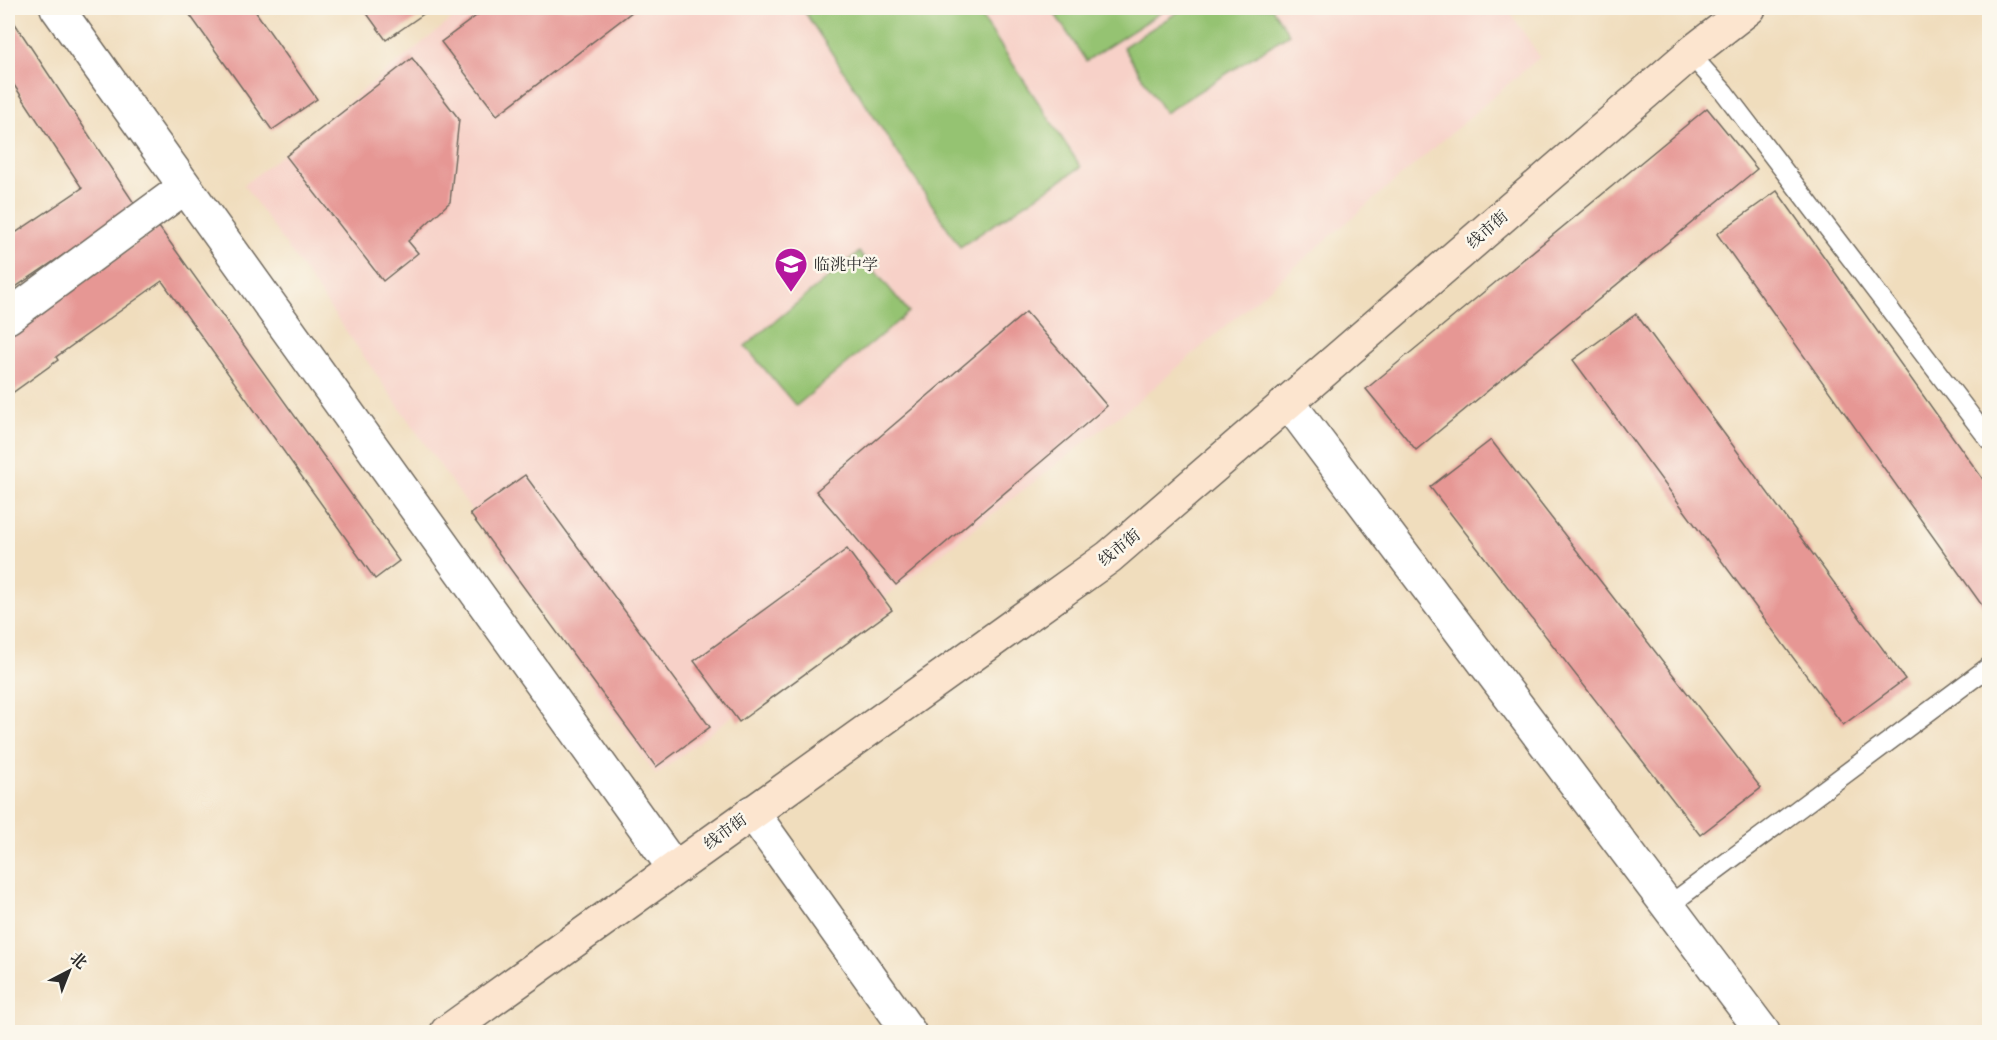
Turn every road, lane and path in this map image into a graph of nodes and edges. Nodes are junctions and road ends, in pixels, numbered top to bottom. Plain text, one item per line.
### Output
1 (57, 8) edge
2 (1749, 8) edge
3 (1690, 54) junction
4 (185, 187) junction
5 (8, 317) edge
6 (1288, 402) junction
7 (1989, 441) edge
8 (1989, 666) edge
9 (752, 812) junction
10 (674, 868) junction
11 (1668, 906) junction
12 (447, 1032) edge
13 (909, 1032) edge
14 (1763, 1032) edge

1 - 4 street
2 - 3 main road, 线市街
3 - 6 main road, 线市街
3 - 7 lane
4 - 5 street
4 - 10 street
6 - 9 main road, 线市街
6 - 11 street
8 - 11 lane
9 - 10 main road, 线市街
9 - 13 street
10 - 12 main road, 线市街
11 - 14 street

